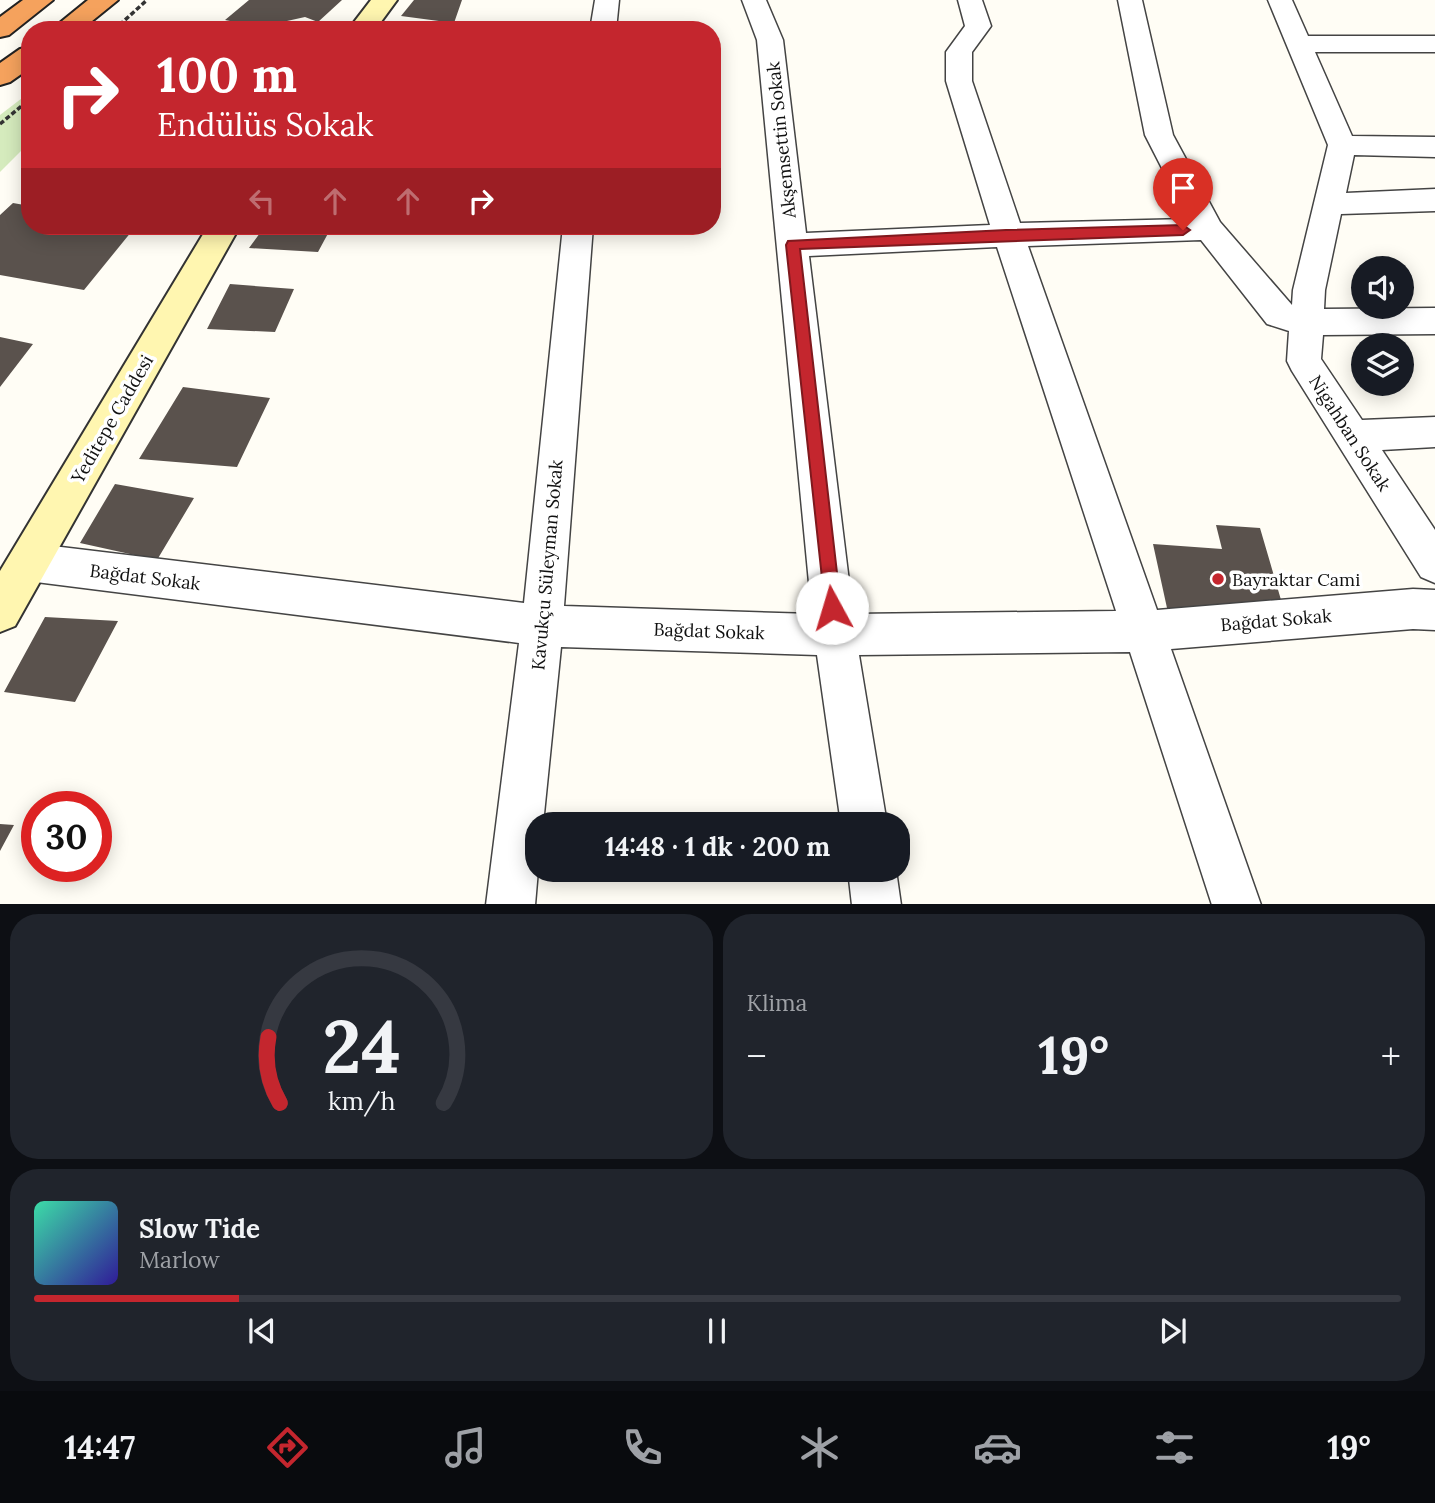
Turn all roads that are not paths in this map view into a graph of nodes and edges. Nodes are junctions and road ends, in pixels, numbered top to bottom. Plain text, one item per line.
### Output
1 (40, 0) edge
2 (105, 0) edge
3 (384, 0) edge
4 (607, 0) edge
5 (754, 0) edge
6 (970, 0) edge
7 (1130, 0) edge
8 (1280, 0) edge
9 (76, 21) edge
10 (368, 21) edge
11 (604, 21) edge
12 (0, 29) edge
13 (1299, 44) junction
14 (1435, 44) edge
15 (21, 61) edge
16 (0, 76) edge
17 (1342, 145) junction
18 (1435, 147) edge
19 (1435, 200) edge
20 (1328, 204) junction
21 (1209, 229) junction
22 (1006, 234) junction
23 (219, 235) edge
24 (577, 235) edge
25 (792, 245) junction
26 (1308, 306) junction
27 (1435, 321) edge
28 (1435, 432) edge
29 (1352, 436) junction
30 (29, 562) junction
31 (1435, 564) edge
32 (1435, 610) edge
33 (0, 611) edge
34 (542, 626) junction
35 (1145, 631) junction
36 (835, 635) junction
37 (862, 812) edge
38 (874, 882) edge
39 (510, 904) edge
40 (877, 904) edge
41 (1237, 904) edge

1 - 12 highway
2 - 9 highway
3 - 10 street
4 - 11 street
5 - 25 street, Akşemsettin Sokak
6 - 22 street
7 - 21 street
8 - 13 street
13 - 14 street
13 - 17 street
15 - 16 highway
17 - 18 street
17 - 20 street, Nigahban Sokak
19 - 20 street
20 - 26 street, Nigahban Sokak
21 - 22 street
21 - 26 street
22 - 25 street
22 - 35 street
23 - 30 street, Yeditepe Caddesi
24 - 34 street, Kavukçu Süleyman Sokak
25 - 36 street, Akşemsettin Sokak
26 - 27 street
26 - 29 street, Nigahban Sokak
28 - 29 street
29 - 31 street, Nigahban Sokak
30 - 33 street, Yeditepe Caddesi
30 - 34 street, Bağdat Sokak
32 - 35 street, Bağdat Sokak
34 - 36 street, Bağdat Sokak
34 - 39 street, Kavukçu Süleyman Sokak
35 - 36 street, Bağdat Sokak
35 - 41 street
36 - 37 street, Akşemsettin Sokak
38 - 40 street

